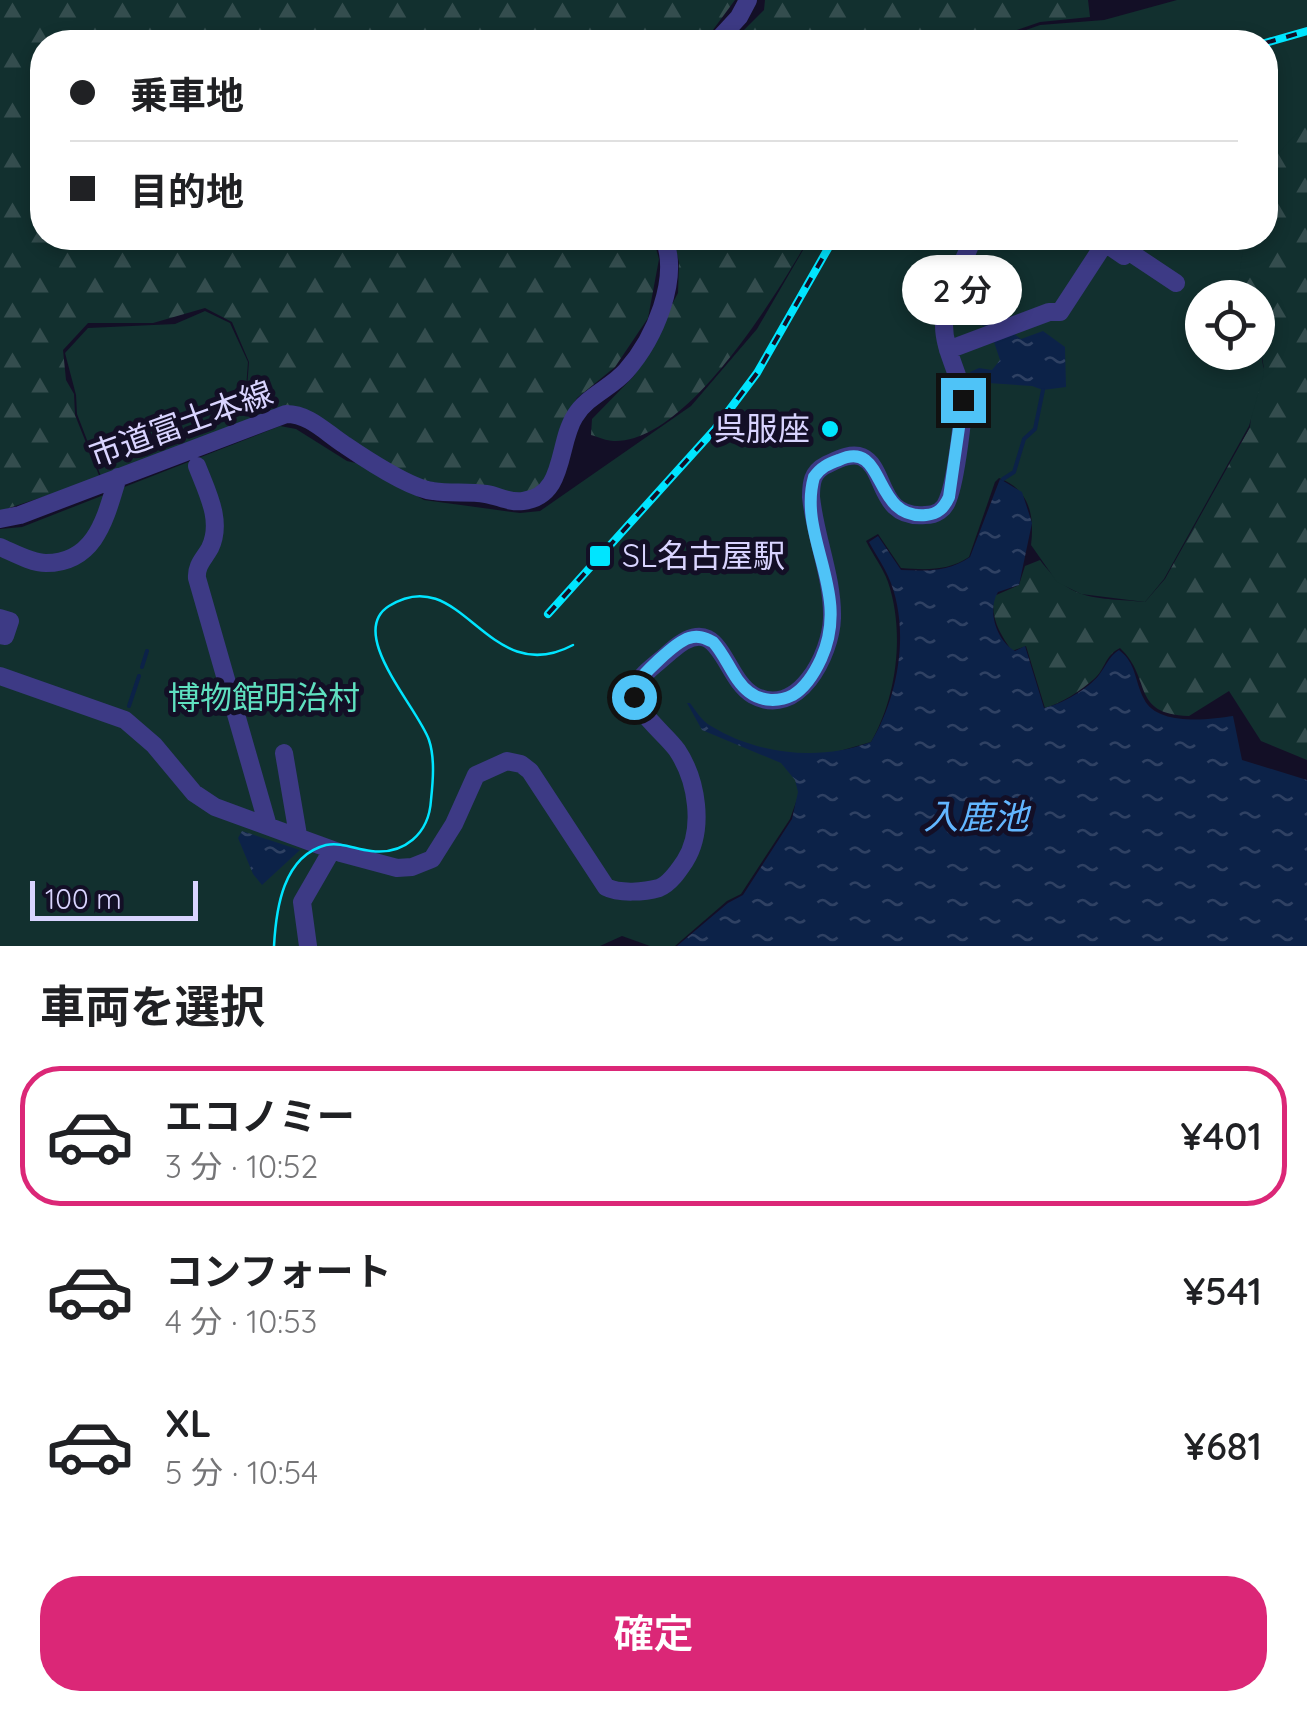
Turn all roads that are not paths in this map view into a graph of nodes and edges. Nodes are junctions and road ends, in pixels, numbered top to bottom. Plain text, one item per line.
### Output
1 (748, 0) edge
2 (728, 30) edge
3 (668, 250) edge
4 (969, 250) edge
5 (1095, 250) edge
6 (1128, 250) edge
7 (1176, 283) dead end
8 (948, 350) junction
9 (197, 466) dead end
10 (118, 477) junction
11 (0, 519) edge
12 (0, 548) edge
13 (0, 618) edge
14 (0, 634) edge
15 (0, 676) edge
16 (284, 753) dead end
17 (290, 788) junction
18 (258, 790) junction
19 (226, 812) junction
20 (268, 826) junction
21 (298, 835) junction
22 (328, 848) junction
23 (308, 946) edge

1 - 2 street
3 - 10 street, 市道富士本線
4 - 8 street
5 - 8 street
6 - 7 street
8 - 22 street
9 - 18 street
10 - 11 street, 市道富士本線
10 - 12 street
13 - 14 street
15 - 19 street
16 - 17 street
17 - 18 street
17 - 21 street
18 - 19 street
18 - 20 street
19 - 20 street
20 - 21 street
21 - 22 street
22 - 23 street

